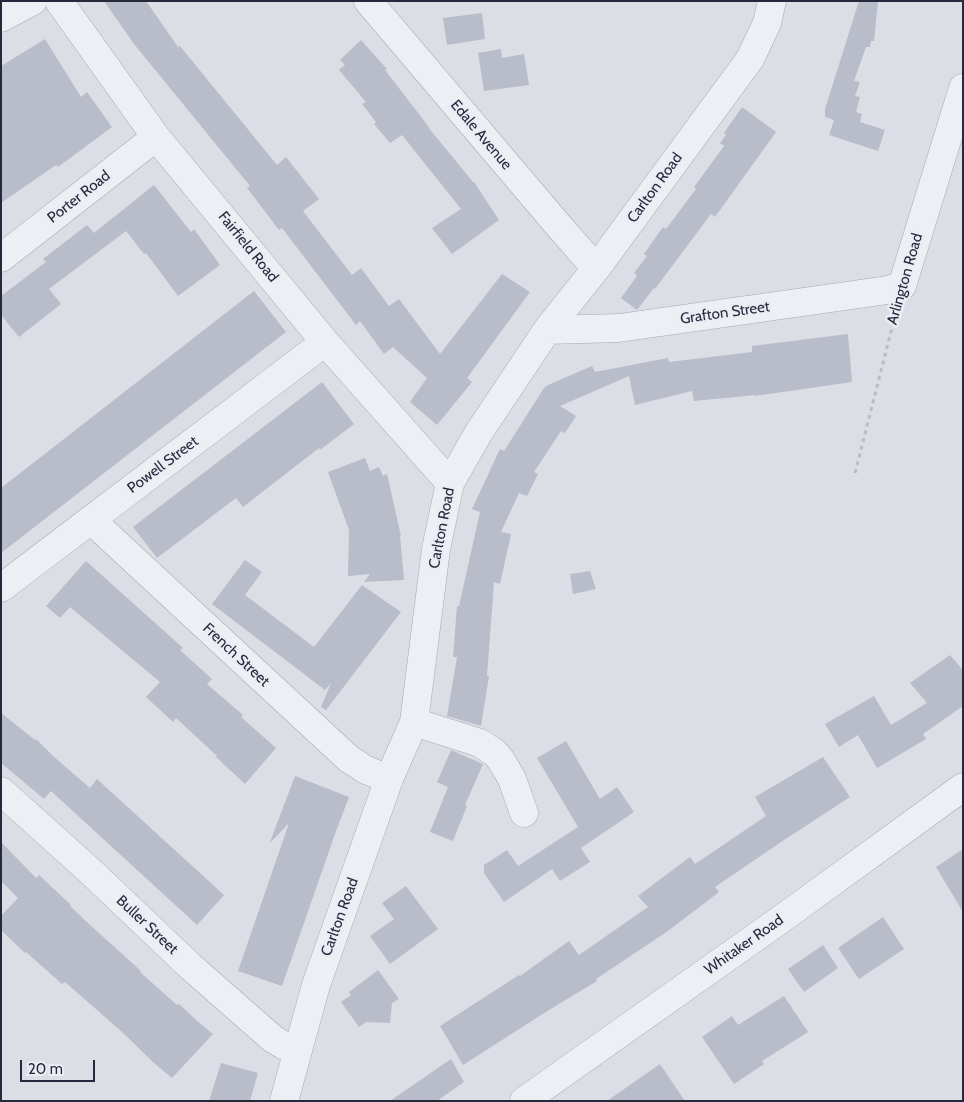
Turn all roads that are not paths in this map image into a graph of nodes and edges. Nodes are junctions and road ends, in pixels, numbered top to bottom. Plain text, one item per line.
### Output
1 (33, 1) edge
2 (59, 1) edge
3 (368, 1) edge
4 (772, 1) edge
5 (1, 18) edge
6 (963, 88) edge
7 (957, 125) edge
8 (156, 137) junction
9 (1, 258) edge
10 (598, 266) junction
11 (902, 286) joint
12 (547, 330) junction
13 (325, 342) junction
14 (450, 483) junction
15 (90, 520) junction
16 (1, 588) edge
17 (414, 722) junction
18 (389, 780) junction
19 (963, 787) edge
20 (1, 791) edge
21 (524, 813) dead end
22 (297, 1053) junction
23 (284, 1101) edge
24 (524, 1101) edge

1 - 5 street
2 - 8 street, Fairfield Road
3 - 10 street, Edale Avenue
4 - 10 street, Carlton Road
6 - 7 street, Arlington Road
7 - 11 street, Arlington Road
8 - 9 street, Porter Road
8 - 13 street, Fairfield Road
10 - 12 street, Carlton Road
11 - 12 street, Grafton Street
12 - 14 street, Carlton Road
13 - 14 street, Fairfield Road
13 - 15 street, Powell Street
14 - 17 street, Carlton Road
15 - 16 street, Powell Street
15 - 18 street, French Street
17 - 18 street, Carlton Road
17 - 21 street
18 - 22 street, Carlton Road
19 - 24 street, Whitaker Road
20 - 22 street, Buller Street
22 - 23 street, Carlton Road

